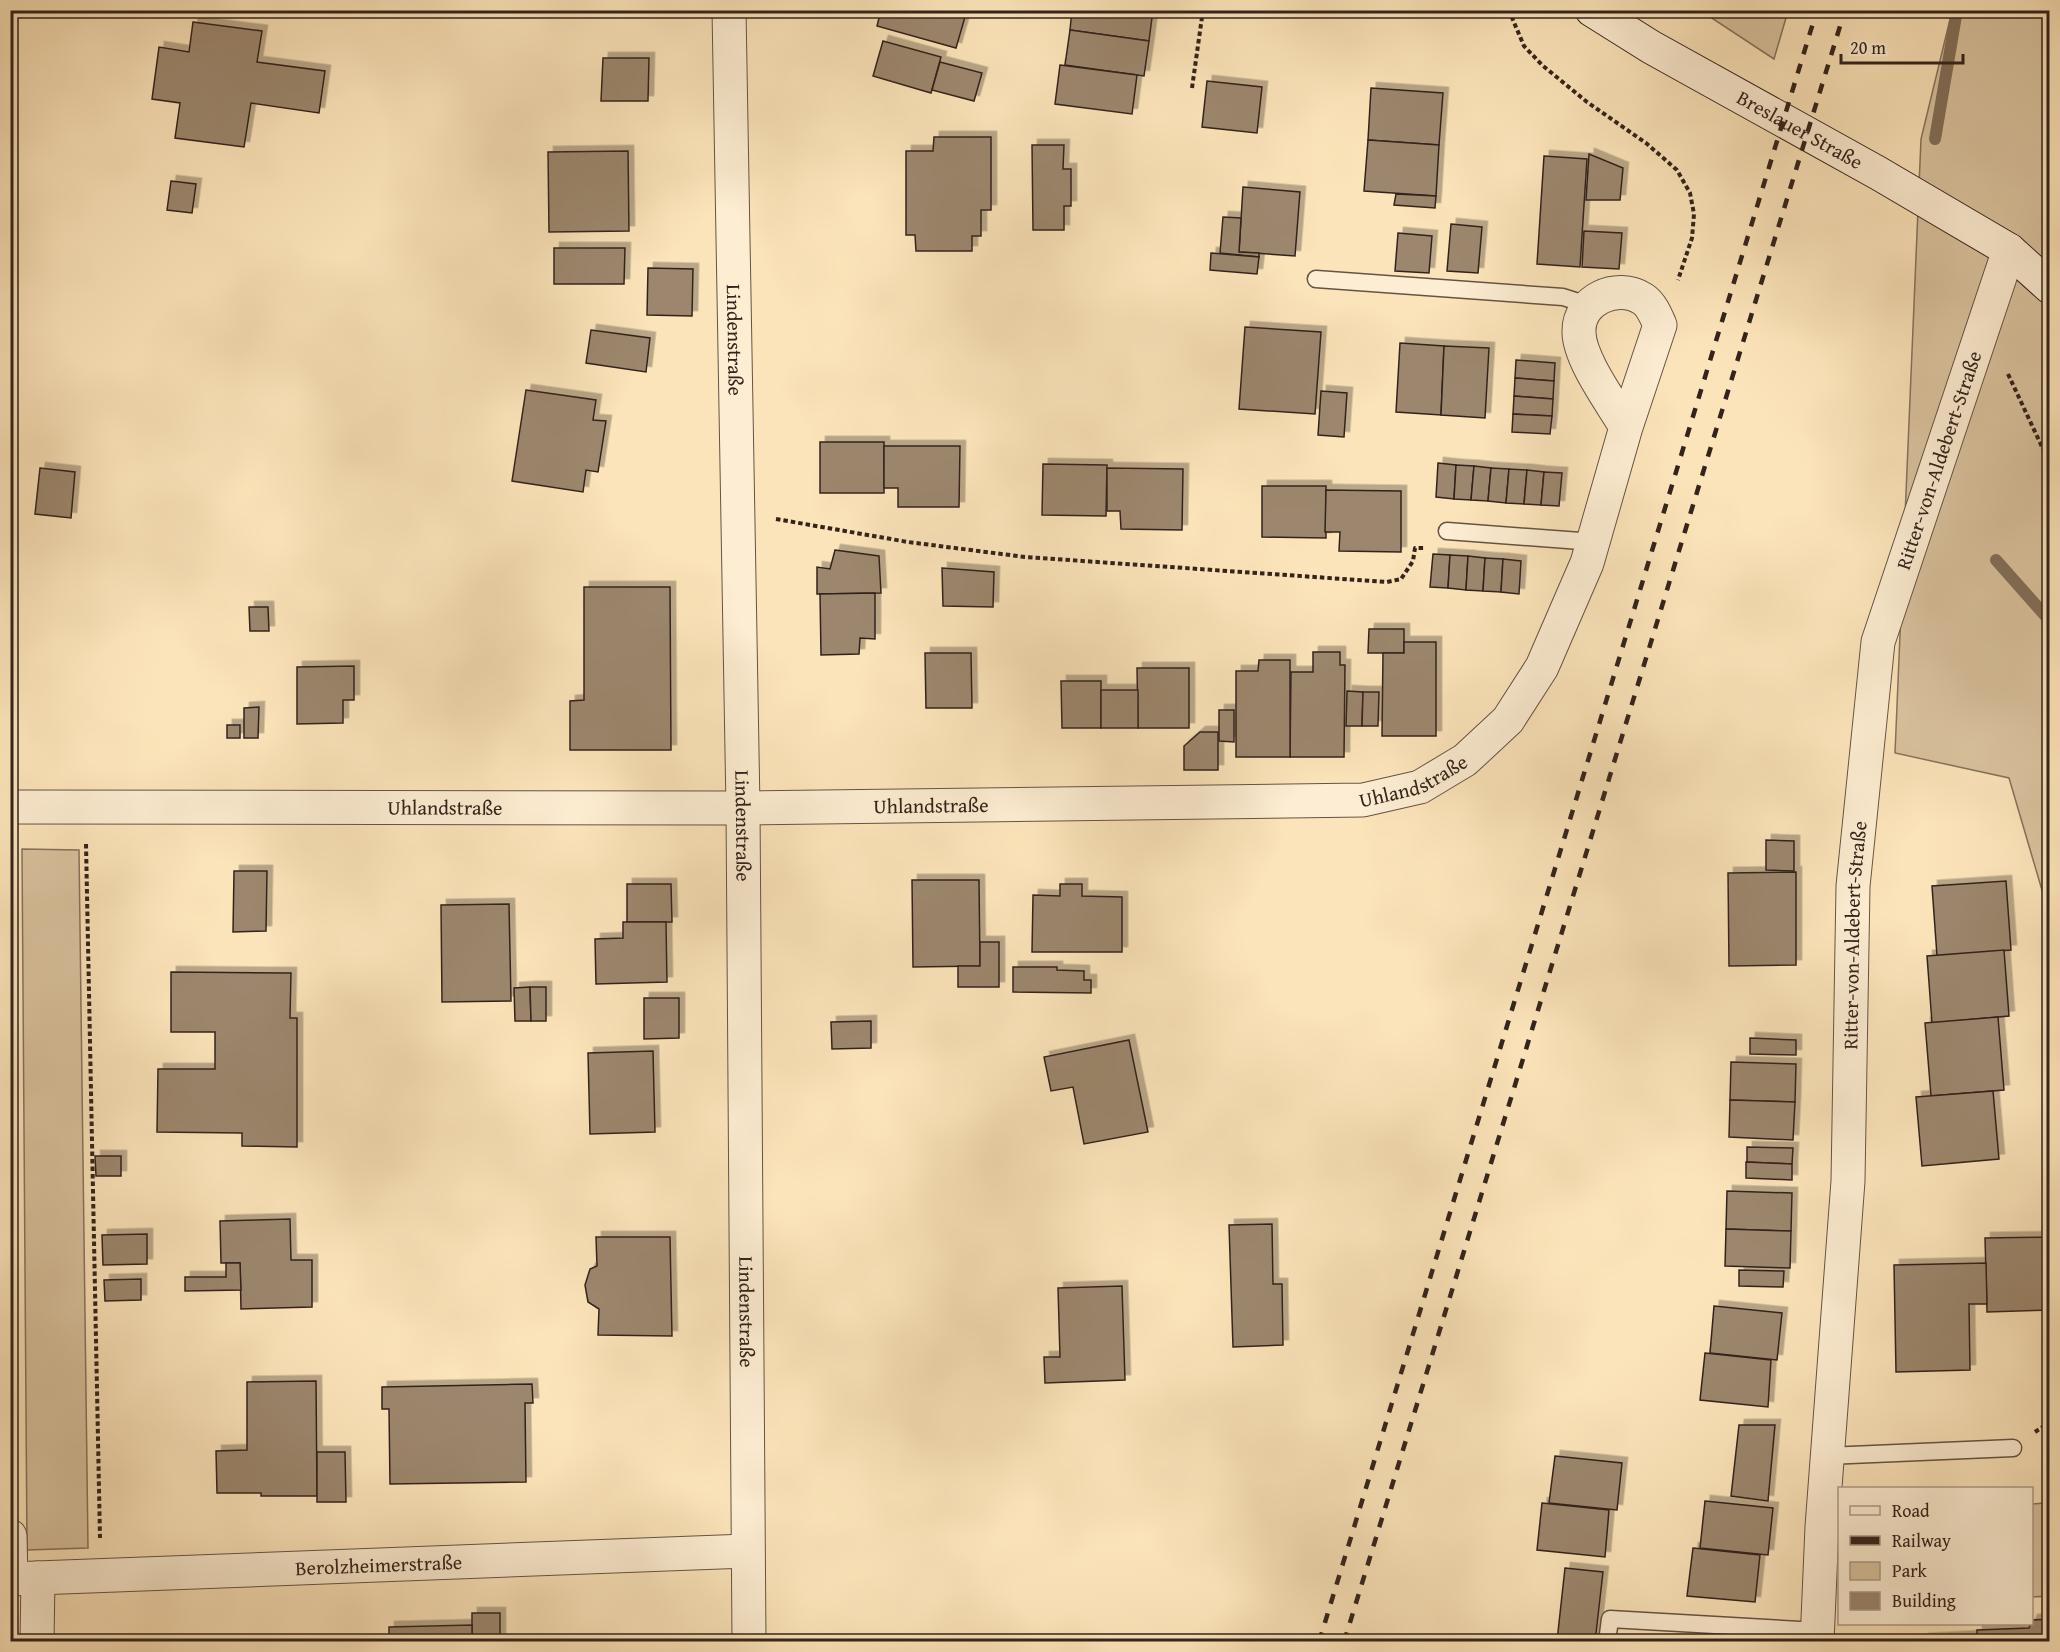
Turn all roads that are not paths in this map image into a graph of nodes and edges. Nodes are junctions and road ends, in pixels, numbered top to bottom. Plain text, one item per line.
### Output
1 (729, 10) edge
2 (1592, 10) edge
3 (2009, 250) junction
4 (2049, 259) edge
5 (1316, 279) dead end
6 (2049, 287) edge
7 (1587, 305) junction
8 (1626, 427) junction
9 (1447, 531) road end
10 (1594, 542) junction
11 (10, 807) edge
12 (743, 808) junction
13 (2013, 1448) dead end
14 (1827, 1456) junction
15 (10, 1536) edge
16 (747, 1551) junction
17 (20, 1579) edge
18 (1817, 1636) edge
19 (37, 1641) edge
20 (749, 1641) edge
21 (1607, 1641) edge

1 - 12 street, Lindenstraße
2 - 3 street, Breslauer Straße
3 - 4 street, Breslauer Straße
3 - 6 street, Breslauer Straße
3 - 14 street, Ritter-von-Aldebert-Straße
5 - 7 lane
7 - 8 street
7 - 8 street, Uhlandstraße
8 - 10 street, Uhlandstraße
9 - 10 lane
10 - 12 street, Uhlandstraße
11 - 12 street, Uhlandstraße
12 - 16 street, Lindenstraße
13 - 14 lane
14 - 18 street, Ritter-von-Aldebert-Straße
15 - 17 street
16 - 17 street, Berolzheimerstraße
16 - 20 street, Lindenstraße
17 - 19 street
18 - 21 lane

